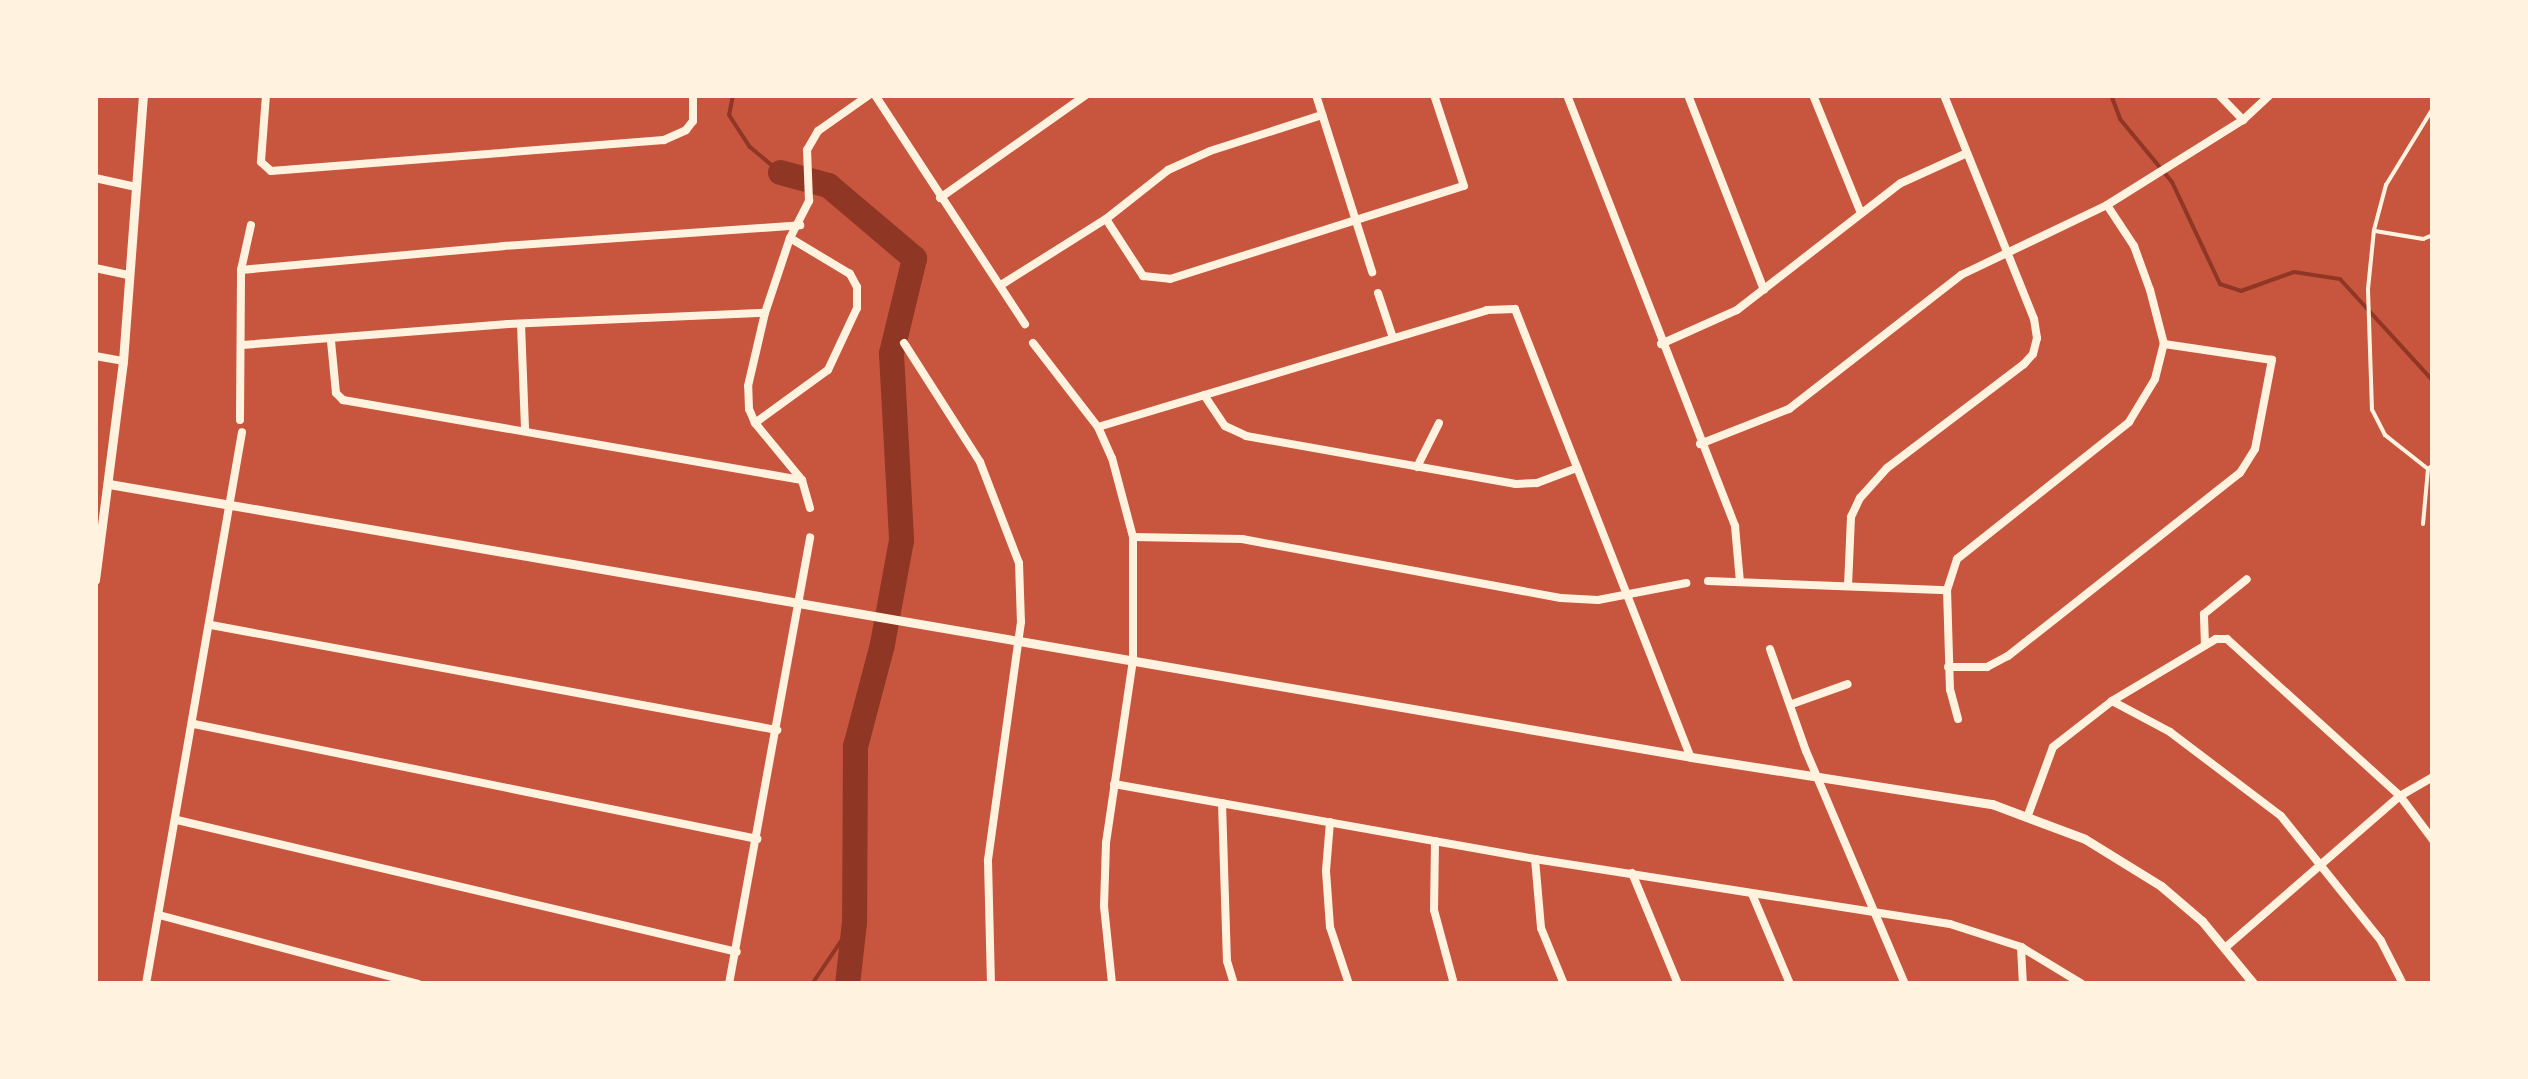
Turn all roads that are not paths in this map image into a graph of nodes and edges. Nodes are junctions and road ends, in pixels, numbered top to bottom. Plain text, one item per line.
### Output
1 (143, 95) edge
2 (266, 95) edge
3 (693, 95) edge
4 (872, 95) edge
5 (1086, 95) edge
6 (1316, 95) edge
7 (1434, 95) edge
8 (1567, 95) edge
9 (1688, 95) edge
10 (1813, 95) edge
11 (1944, 95) edge
12 (2219, 95) edge
13 (2270, 95) edge
14 (2433, 108) edge
15 (1322, 115) junction
16 (2242, 120) junction
17 (1967, 153) junction
18 (95, 178) edge
19 (136, 187) junction
20 (940, 198) junction
21 (2108, 205) junction
22 (1861, 213) junction
23 (1106, 219) junction
24 (1356, 221) junction
25 (251, 225) dead end
26 (800, 225) junction
27 (2374, 230) junction
28 (2433, 235) edge
29 (790, 238) junction
30 (2008, 254) junction
31 (95, 268) edge
32 (241, 270) junction
33 (1372, 272) dead end
34 (129, 275) junction
35 (1001, 285) junction
36 (1764, 290) junction
37 (1378, 293) dead end
38 (764, 313) junction
39 (520, 324) junction
40 (1025, 324) dead end
41 (1394, 338) junction
42 (331, 341) junction
43 (904, 342) dead end
44 (1032, 343) dead end
45 (1661, 344) junction
46 (2164, 344) junction
47 (242, 345) junction
48 (95, 356) edge
49 (123, 361) junction
50 (1204, 395) junction
51 (240, 420) dead end
52 (755, 423) junction
53 (1439, 423) dead end
54 (1098, 427) junction
55 (526, 430) junction
56 (242, 432) dead end
57 (1700, 444) junction
58 (1417, 467) junction
59 (2430, 467) edge
60 (1577, 468) junction
61 (802, 480) junction
62 (95, 481) edge
63 (109, 484) junction
64 (230, 505) junction
65 (810, 508) dead end
66 (2424, 524) dead end
67 (810, 537) dead end
68 (1133, 537) junction
69 (2247, 579) dead end
70 (95, 580) edge
71 (1686, 582) dead end
72 (1708, 582) dead end
73 (1740, 582) junction
74 (1848, 586) junction
75 (1947, 590) junction
76 (1626, 592) junction
77 (800, 602) junction
78 (212, 625) junction
79 (1018, 640) junction
80 (2206, 645) junction
81 (1770, 649) dead end
82 (1132, 660) junction
83 (1948, 667) junction
84 (1848, 684) dead end
85 (2112, 701) junction
86 (1792, 704) junction
87 (1958, 719) dead end
88 (194, 724) junction
89 (777, 730) junction
90 (1691, 757) junction
91 (1817, 777) junction
92 (2433, 777) edge
93 (1114, 784) junction
94 (2400, 796) junction
95 (1222, 803) junction
96 (2028, 815) junction
97 (177, 820) junction
98 (1330, 822) junction
99 (757, 838) junction
100 (2433, 840) edge
101 (1435, 841) junction
102 (1534, 859) junction
103 (2321, 864) junction
104 (1632, 873) junction
105 (1752, 894) junction
106 (1876, 914) junction
107 (159, 915) junction
108 (2022, 947) junction
109 (2226, 947) junction
110 (736, 952) junction
111 (146, 984) edge
112 (418, 984) edge
113 (730, 984) edge
114 (991, 984) edge
115 (1112, 984) edge
116 (1234, 984) edge
117 (1349, 984) edge
118 (1454, 984) edge
119 (1564, 984) edge
120 (1678, 984) edge
121 (1790, 984) edge
122 (1905, 984) edge
123 (2023, 984) edge
124 (2082, 984) edge
125 (2254, 984) edge
126 (2403, 984) edge

1 - 19 street
2 - 3 street
4 - 20 street
4 - 26 street
5 - 20 street
6 - 15 street
7 - 24 street
8 - 45 street
9 - 36 street
10 - 22 street
11 - 17 street
12 - 16 street
13 - 16 street
14 - 27 lane
15 - 23 street
15 - 24 street
16 - 21 street
17 - 22 street
17 - 30 street
18 - 19 street
19 - 34 street
20 - 35 street
21 - 30 street
21 - 46 street
22 - 36 street
23 - 24 street
23 - 35 street
24 - 33 street
25 - 32 street
26 - 29 street
26 - 32 street
27 - 28 lane
27 - 59 lane
29 - 38 street
29 - 52 street
30 - 57 street
30 - 74 street
31 - 34 street
32 - 47 street
34 - 49 street
35 - 40 street
36 - 45 street
37 - 41 street
38 - 39 street
38 - 52 street
39 - 42 street
39 - 55 street
41 - 50 street
41 - 60 street
42 - 47 street
42 - 55 street
43 - 79 street
44 - 54 street
45 - 57 street
46 - 75 street
46 - 83 street
47 - 51 street
48 - 49 street
49 - 63 street
50 - 54 street
50 - 58 street
52 - 61 street
53 - 58 street
54 - 68 street
55 - 61 street
56 - 64 street
57 - 73 street
58 - 60 street
59 - 66 lane
60 - 76 street
61 - 65 street
62 - 63 street
63 - 64 street
63 - 70 street
64 - 77 street
64 - 78 street
67 - 77 street
68 - 76 street
68 - 82 street
69 - 80 street
71 - 76 street
72 - 73 street
73 - 74 street
74 - 75 street
75 - 83 street
76 - 90 street
77 - 79 street
77 - 89 street
78 - 88 street
78 - 89 street
79 - 82 street
79 - 114 street
80 - 85 street
80 - 94 street
81 - 86 street
82 - 90 street
82 - 93 street
83 - 87 street
84 - 86 street
85 - 96 street
85 - 103 street
86 - 91 street
88 - 97 street
88 - 99 street
89 - 99 street
90 - 91 street
91 - 96 street
91 - 106 street
92 - 94 street
93 - 95 street
93 - 115 street
94 - 100 street
94 - 103 street
95 - 98 street
95 - 116 street
96 - 109 street
97 - 107 street
97 - 110 street
98 - 101 street
98 - 117 street
99 - 110 street
101 - 102 street
101 - 118 street
102 - 104 street
102 - 119 street
103 - 109 street
103 - 126 street
104 - 105 street
104 - 120 street
105 - 106 street
105 - 121 street
106 - 108 street
106 - 122 street
107 - 111 street
107 - 112 street
108 - 123 street
108 - 124 street
109 - 125 street
110 - 113 street

